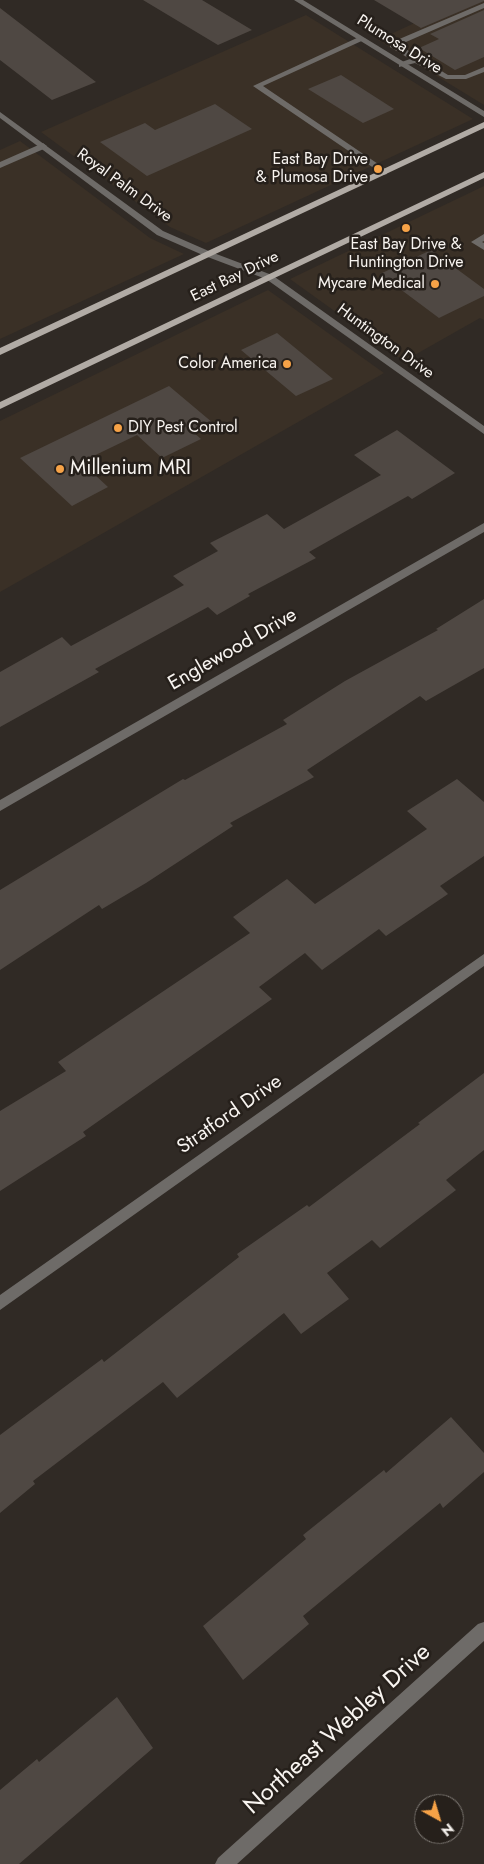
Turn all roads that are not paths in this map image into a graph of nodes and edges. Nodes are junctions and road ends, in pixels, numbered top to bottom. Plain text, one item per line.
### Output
1 (298, 0) edge
2 (484, 5) edge
3 (362, 39) junction
4 (416, 60) junction
5 (402, 65) junction
6 (484, 69) edge
7 (0, 114) edge
8 (484, 115) edge
9 (484, 124) edge
10 (43, 146) junction
11 (0, 165) edge
12 (384, 172) junction
13 (484, 174) edge
14 (484, 238) edge
15 (484, 248) edge
16 (208, 254) junction
17 (269, 277) junction
18 (0, 352) edge
19 (0, 406) edge
20 (484, 431) edge
21 (484, 527) edge
22 (0, 806) edge
23 (484, 960) edge
24 (0, 1303) edge
25 (484, 1630) edge
26 (224, 1864) edge

1 - 3 street, Plumosa Drive
2 - 4 street
3 - 5 street, Plumosa Drive
3 - 12 street
4 - 5 street
4 - 6 street
5 - 8 street, Plumosa Drive
7 - 10 street, Royal Palm Drive
9 - 12 main road, East Bay Drive
10 - 11 street
10 - 16 street, Royal Palm Drive
12 - 16 main road, East Bay Drive
13 - 17 main road, East Bay Drive
14 - 15 street
16 - 17 street, Royal Palm Drive
16 - 18 main road, East Bay Drive
17 - 19 main road, East Bay Drive
17 - 20 street, Huntington Drive
21 - 22 street, Englewood Drive
23 - 24 street, Stratford Drive
25 - 26 street, Northeast Webley Drive

